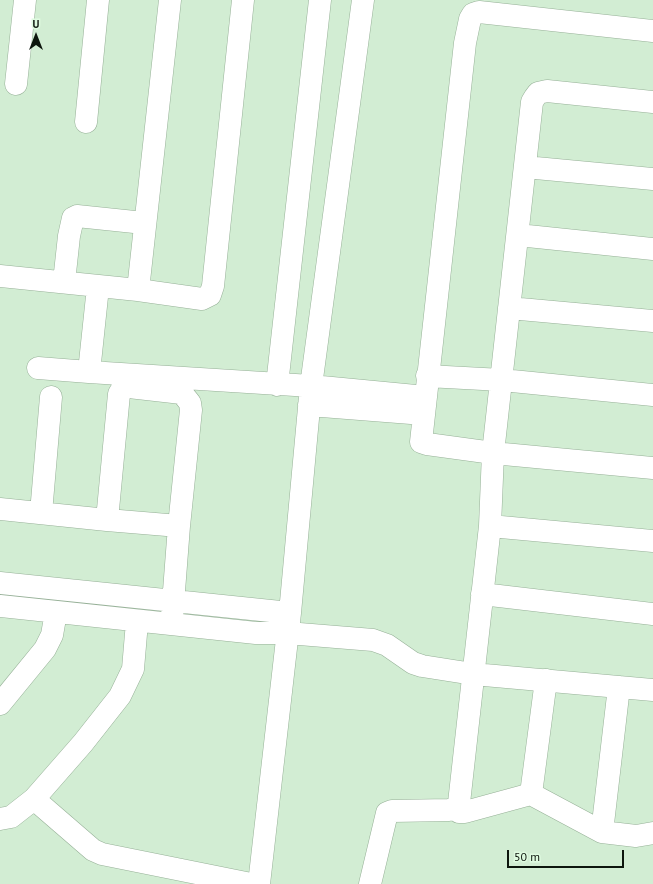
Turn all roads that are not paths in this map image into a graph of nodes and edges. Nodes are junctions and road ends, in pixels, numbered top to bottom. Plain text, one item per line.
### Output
1 (26, 0) edge
2 (98, 0) edge
3 (170, 0) edge
4 (243, 0) edge
5 (320, 0) edge
6 (363, 0) edge
7 (653, 31) edge
8 (16, 84) dead end
9 (653, 102) edge
10 (86, 122) dead end
11 (525, 166) junction
12 (653, 179) edge
13 (144, 223) junction
14 (518, 235) junction
15 (653, 249) edge
16 (0, 276) edge
17 (64, 282) junction
18 (98, 287) junction
19 (138, 290) junction
20 (509, 308) junction
21 (653, 321) edge
22 (38, 368) dead end
23 (89, 372) junction
24 (502, 380) junction
25 (277, 385) junction
26 (653, 395) edge
27 (310, 396) junction
28 (426, 396) junction
29 (51, 397) dead end
30 (493, 453) junction
31 (653, 468) edge
32 (0, 509) edge
33 (41, 513) junction
34 (107, 520) junction
35 (179, 526) junction
36 (490, 526) junction
37 (653, 541) edge
38 (0, 583) edge
39 (482, 594) junction
40 (172, 601) junction
41 (0, 606) edge
42 (56, 612) junction
43 (653, 614) edge
44 (137, 622) junction
45 (171, 623) junction
46 (289, 623) junction
47 (473, 674) junction
48 (546, 680) junction
49 (8, 682) edge
50 (619, 687) junction
51 (653, 690) edge
52 (0, 704) edge
53 (531, 794) junction
54 (34, 799) junction
55 (456, 808) junction
56 (0, 819) edge
57 (602, 832) junction
58 (653, 833) edge
59 (251, 884) edge
60 (258, 884) edge
61 (370, 884) edge

1 - 8 street
2 - 10 street
3 - 13 street
4 - 19 street
5 - 25 street
6 - 27 street
7 - 28 street
9 - 11 street
11 - 12 street
11 - 14 street
13 - 17 street
13 - 19 street
14 - 15 street
14 - 20 street
16 - 17 street
17 - 18 street
18 - 19 street
18 - 23 street
20 - 21 street
20 - 24 street
22 - 23 street
23 - 25 street
24 - 26 street
24 - 28 street
24 - 30 street
25 - 27 street
27 - 28 street
27 - 46 street
28 - 30 street
29 - 33 street
30 - 31 street
30 - 36 street
32 - 33 street
33 - 34 street
34 - 35 street
34 - 35 street
35 - 40 street
36 - 37 street
36 - 39 street
38 - 40 street
39 - 43 street
39 - 47 street
40 - 45 street
40 - 46 street
41 - 42 street
42 - 44 street
42 - 49 street
44 - 45 street
44 - 54 street
45 - 46 street
46 - 47 street
46 - 60 street
47 - 48 street
47 - 55 street
48 - 50 street
48 - 53 street
49 - 52 street
50 - 51 street
50 - 57 street
53 - 55 street
53 - 57 street
54 - 56 street
54 - 59 street
55 - 61 street
57 - 58 street

